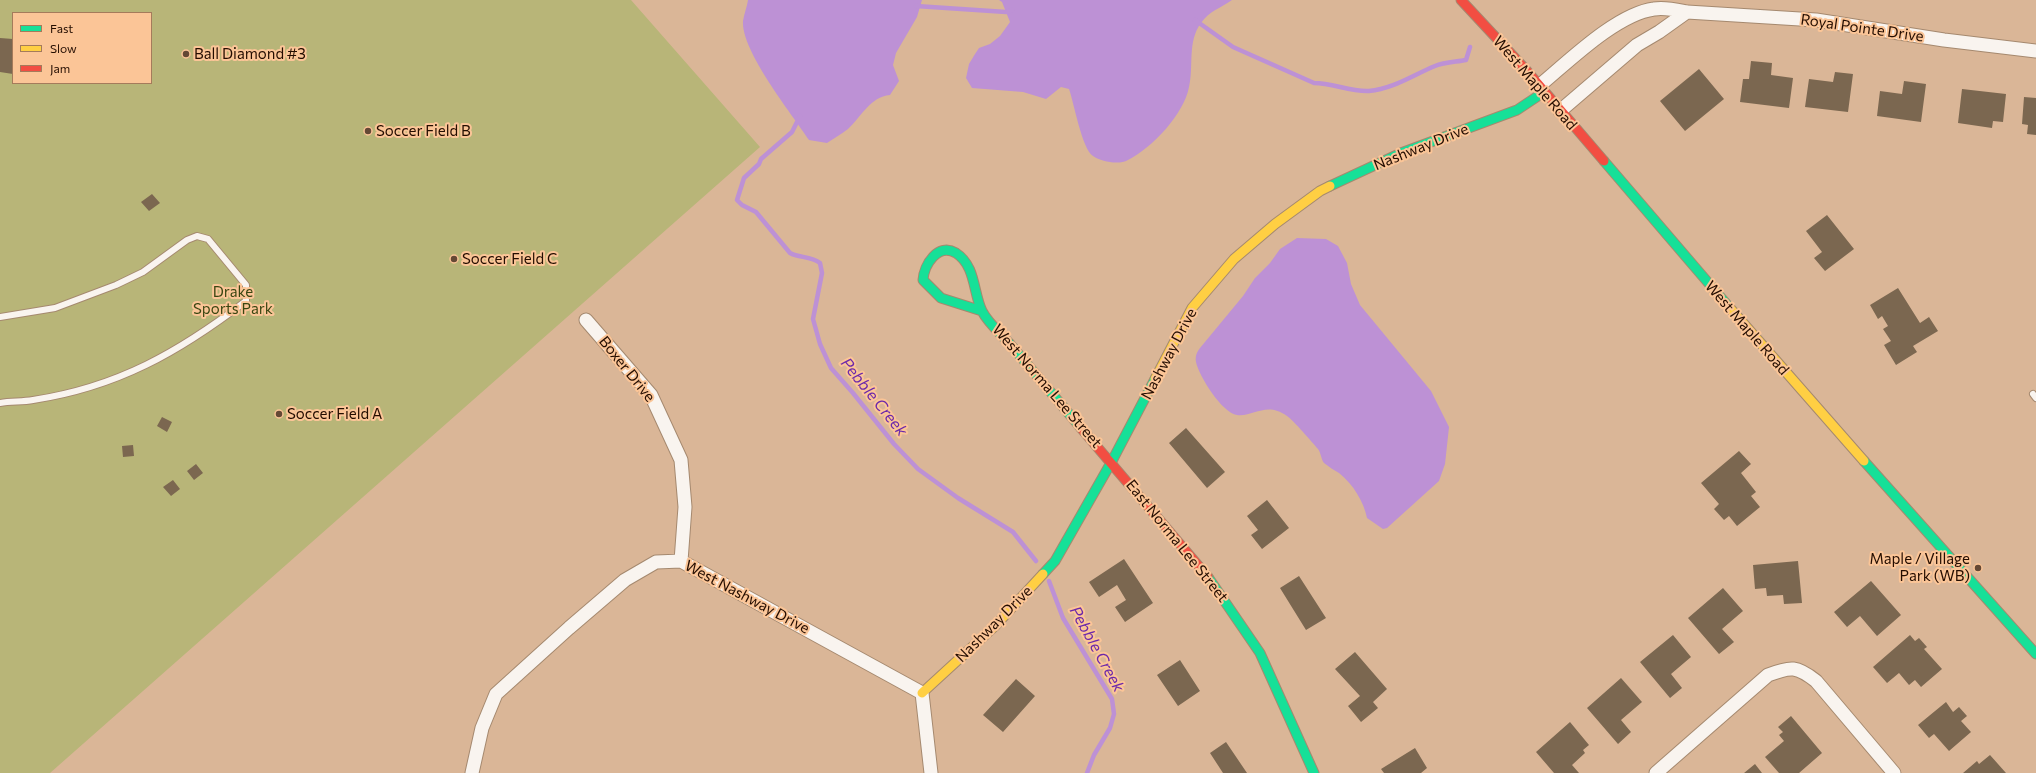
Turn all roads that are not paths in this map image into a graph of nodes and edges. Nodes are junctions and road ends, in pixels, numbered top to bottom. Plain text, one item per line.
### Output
1 (1461, 0) edge
2 (1687, 12) junction
3 (2036, 51) edge
4 (1542, 89) junction
5 (1560, 111) junction
6 (982, 311) junction
7 (0, 317) edge
8 (586, 320) dead end
9 (0, 403) edge
10 (1112, 462) junction
11 (681, 561) junction
12 (2036, 654) edge
13 (922, 693) junction
14 (472, 773) edge
15 (931, 773) edge
16 (1314, 773) edge
17 (1656, 773) edge
18 (1894, 773) edge

1 - 4 street, West Maple Road
2 - 3 street, Royal Pointe Drive
2 - 4 street, Royal Pointe Drive
2 - 5 street
4 - 5 street, West Maple Road
4 - 10 street, Nashway Drive
5 - 12 street, West Maple Road
6 - 6 street, West Norma Lee Street
6 - 10 street, West Norma Lee Street
7 - 9 lane
8 - 11 street, Boxer Drive
10 - 13 street, Nashway Drive
10 - 16 street, East Norma Lee Street
11 - 13 street, West Nashway Drive
11 - 14 street, West Nashway Drive
13 - 15 street
17 - 18 street

